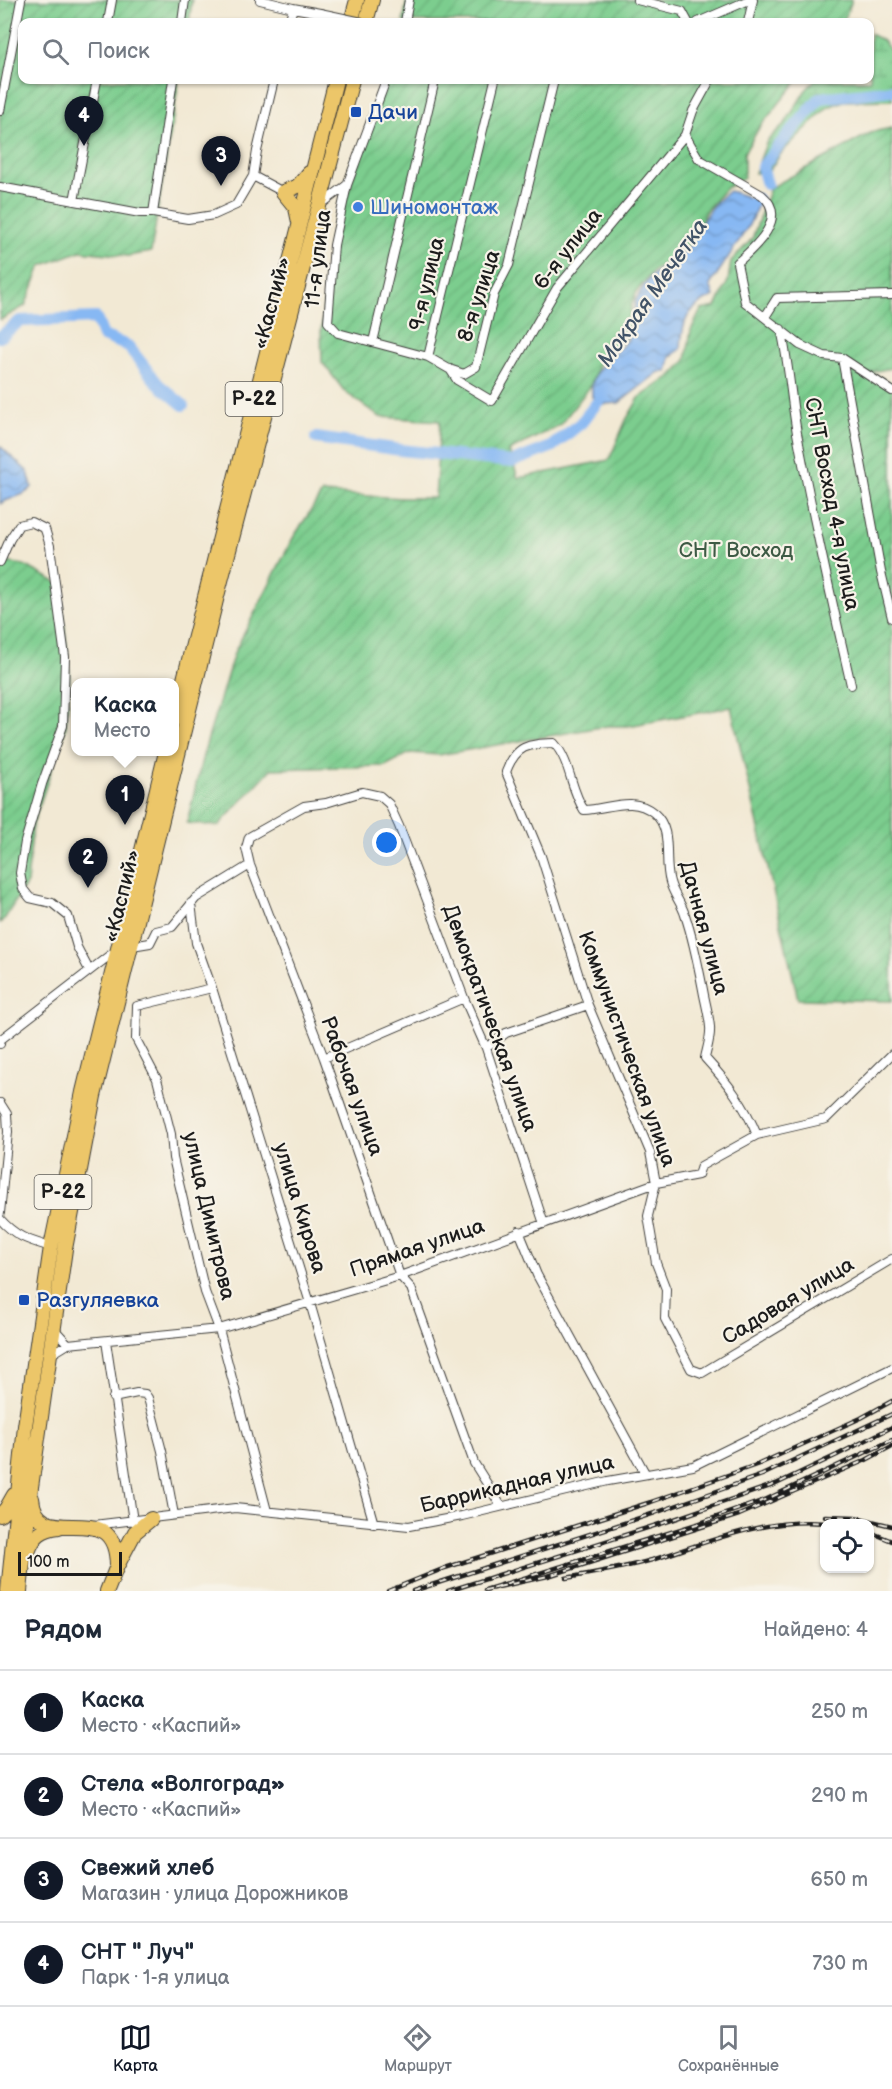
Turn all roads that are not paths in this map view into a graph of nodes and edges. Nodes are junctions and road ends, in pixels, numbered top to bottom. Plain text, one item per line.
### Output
1 (21, 0) edge
2 (112, 0) edge
3 (185, 0) edge
4 (260, 0) edge
5 (357, 0) edge
6 (372, 0) edge
7 (409, 0) edge
8 (637, 0) edge
9 (751, 0) edge
10 (293, 8) junction
11 (109, 18) edge
12 (183, 18) edge
13 (290, 18) edge
14 (344, 18) edge
15 (352, 18) edge
16 (365, 18) edge
17 (406, 18) edge
18 (686, 18) edge
19 (708, 18) edge
20 (749, 18) edge
21 (96, 84) edge
22 (172, 84) edge
23 (273, 84) edge
24 (335, 84) edge
25 (351, 84) edge
26 (385, 84) edge
27 (434, 84) edge
28 (494, 84) edge
29 (553, 84) edge
30 (708, 84) edge
31 (0, 111) edge
32 (685, 135) junction
33 (312, 169) junction
34 (253, 176) junction
35 (347, 185) junction
36 (0, 186) edge
37 (283, 192) junction
38 (74, 201) junction
39 (320, 205) junction
40 (153, 213) junction
41 (299, 222) junction
42 (892, 295) edge
43 (765, 317) junction
44 (781, 329) junction
45 (373, 342) junction
46 (428, 357) junction
47 (842, 358) junction
48 (449, 369) junction
49 (892, 391) edge
50 (0, 562) edge
51 (892, 618) edge
52 (851, 685) dead end
53 (179, 699) edge
54 (179, 734) edge
55 (533, 744) joint
56 (165, 756) edge
57 (173, 756) edge
58 (399, 826) joint
59 (250, 865) junction
60 (191, 903) junction
61 (119, 951) junction
62 (89, 970) junction
63 (212, 988) junction
64 (464, 998) junction
65 (588, 1005) junction
66 (0, 1042) edge
67 (486, 1048) junction
68 (892, 1054) edge
69 (324, 1058) junction
70 (0, 1104) edge
71 (757, 1135) junction
72 (656, 1183) junction
73 (0, 1213) edge
74 (0, 1219) edge
75 (544, 1224) junction
76 (519, 1231) junction
77 (51, 1247) junction
78 (892, 1259) edge
79 (400, 1276) junction
80 (310, 1303) junction
81 (54, 1326) junction
82 (219, 1329) junction
83 (106, 1341) junction
84 (68, 1344) junction
85 (49, 1356) junction
86 (892, 1368) edge
87 (702, 1373) joint
88 (113, 1398) junction
89 (645, 1473) junction
90 (25, 1486) junction
91 (501, 1506) junction
92 (267, 1511) junction
93 (0, 1515) edge
94 (174, 1515) junction
95 (151, 1519) junction
96 (132, 1521) junction
97 (374, 1524) junction
98 (67, 1526) junction
99 (92, 1526) junction
100 (0, 1530) edge
101 (117, 1566) junction
102 (21, 1568) junction
103 (8, 1584) edge
104 (20, 1591) edge
105 (107, 1591) edge

1 - 31 street
2 - 11 street
3 - 12 street
4 - 10 street
5 - 15 highway
6 - 16 highway
7 - 17 street
8 - 18 street
9 - 19 street
9 - 20 street
10 - 13 street
10 - 14 street, bridge
21 - 38 street
22 - 40 street
23 - 34 street
24 - 33 highway, «Каспий» / Р-22
25 - 39 highway, «Каспий» / Р-22
26 - 35 street, 11-я улица
27 - 45 street
28 - 46 street, 9-я улица
29 - 48 street, 8-я улица
30 - 32 street, 6-я улица
32 - 43 street
32 - 48 street, 6-я улица
33 - 37 highway
33 - 41 highway, «Каспий» / Р-22
34 - 37 street
34 - 40 street
35 - 39 street
35 - 45 street, 11-я улица
36 - 38 street
37 - 41 highway
38 - 40 street
39 - 54 highway, «Каспий» / Р-22
41 - 53 highway, «Каспий» / Р-22
42 - 43 street
43 - 44 street
44 - 47 street
44 - 52 street, СНТ Восход 4-я улица
45 - 46 street, 11-я улица
46 - 48 street, 8-я улица
47 - 49 street
47 - 51 street, СНТ Восход 4-я улица
50 - 62 street
55 - 65 street, Коммунистическая улица
55 - 71 street, Дачная улица
56 - 61 highway, «Каспий» / Р-22
57 - 61 highway, «Каспий» / Р-22
58 - 59 street, Рабочая улица
58 - 64 street, Демократическая улица
59 - 60 street
59 - 69 street, Рабочая улица
60 - 61 street
60 - 63 street, улица Кирова
61 - 62 street
61 - 77 highway, «Каспий» / Р-22
61 - 81 highway, «Каспий» / Р-22
62 - 66 street
63 - 80 street, улица Кирова
63 - 82 street, улица Димитрова
64 - 67 street, Демократическая улица
64 - 69 street
65 - 67 street
65 - 72 street, Коммунистическая улица
67 - 75 street, Демократическая улица
68 - 71 street
69 - 79 street, Рабочая улица
70 - 73 street
71 - 72 street, Прямая улица
72 - 75 street, Прямая улица
72 - 87 street, Коммунистическая улица
74 - 77 street
75 - 76 street, Прямая улица
76 - 79 street, Прямая улица
76 - 89 street
77 - 90 highway, «Каспий» / Р-22
78 - 87 street, Садовая улица
79 - 80 street, Прямая улица
79 - 91 street, Рабочая улица
80 - 82 street, Прямая улица
80 - 97 street, улица Кирова
81 - 84 street
81 - 85 highway, «Каспий» / Р-22
82 - 83 street, Прямая улица
82 - 92 street, улица Димитрова
83 - 84 street, Прямая улица
83 - 88 street
84 - 85 street
85 - 90 highway, «Каспий» / Р-22
86 - 89 street, Баррикадная улица
88 - 94 street
88 - 96 street
89 - 91 street, Баррикадная улица
90 - 93 highway
90 - 98 highway
90 - 102 highway, Р-22
90 - 103 highway, Р-22
91 - 97 street, Баррикадная улица
92 - 94 street, Баррикадная улица
92 - 97 street, Баррикадная улица
94 - 95 street, Баррикадная улица
95 - 96 street, Баррикадная улица
95 - 101 highway
96 - 99 street, Баррикадная улица
98 - 99 highway
98 - 102 highway
99 - 101 highway
100 - 103 highway
101 - 105 highway
102 - 104 highway, Р-22

